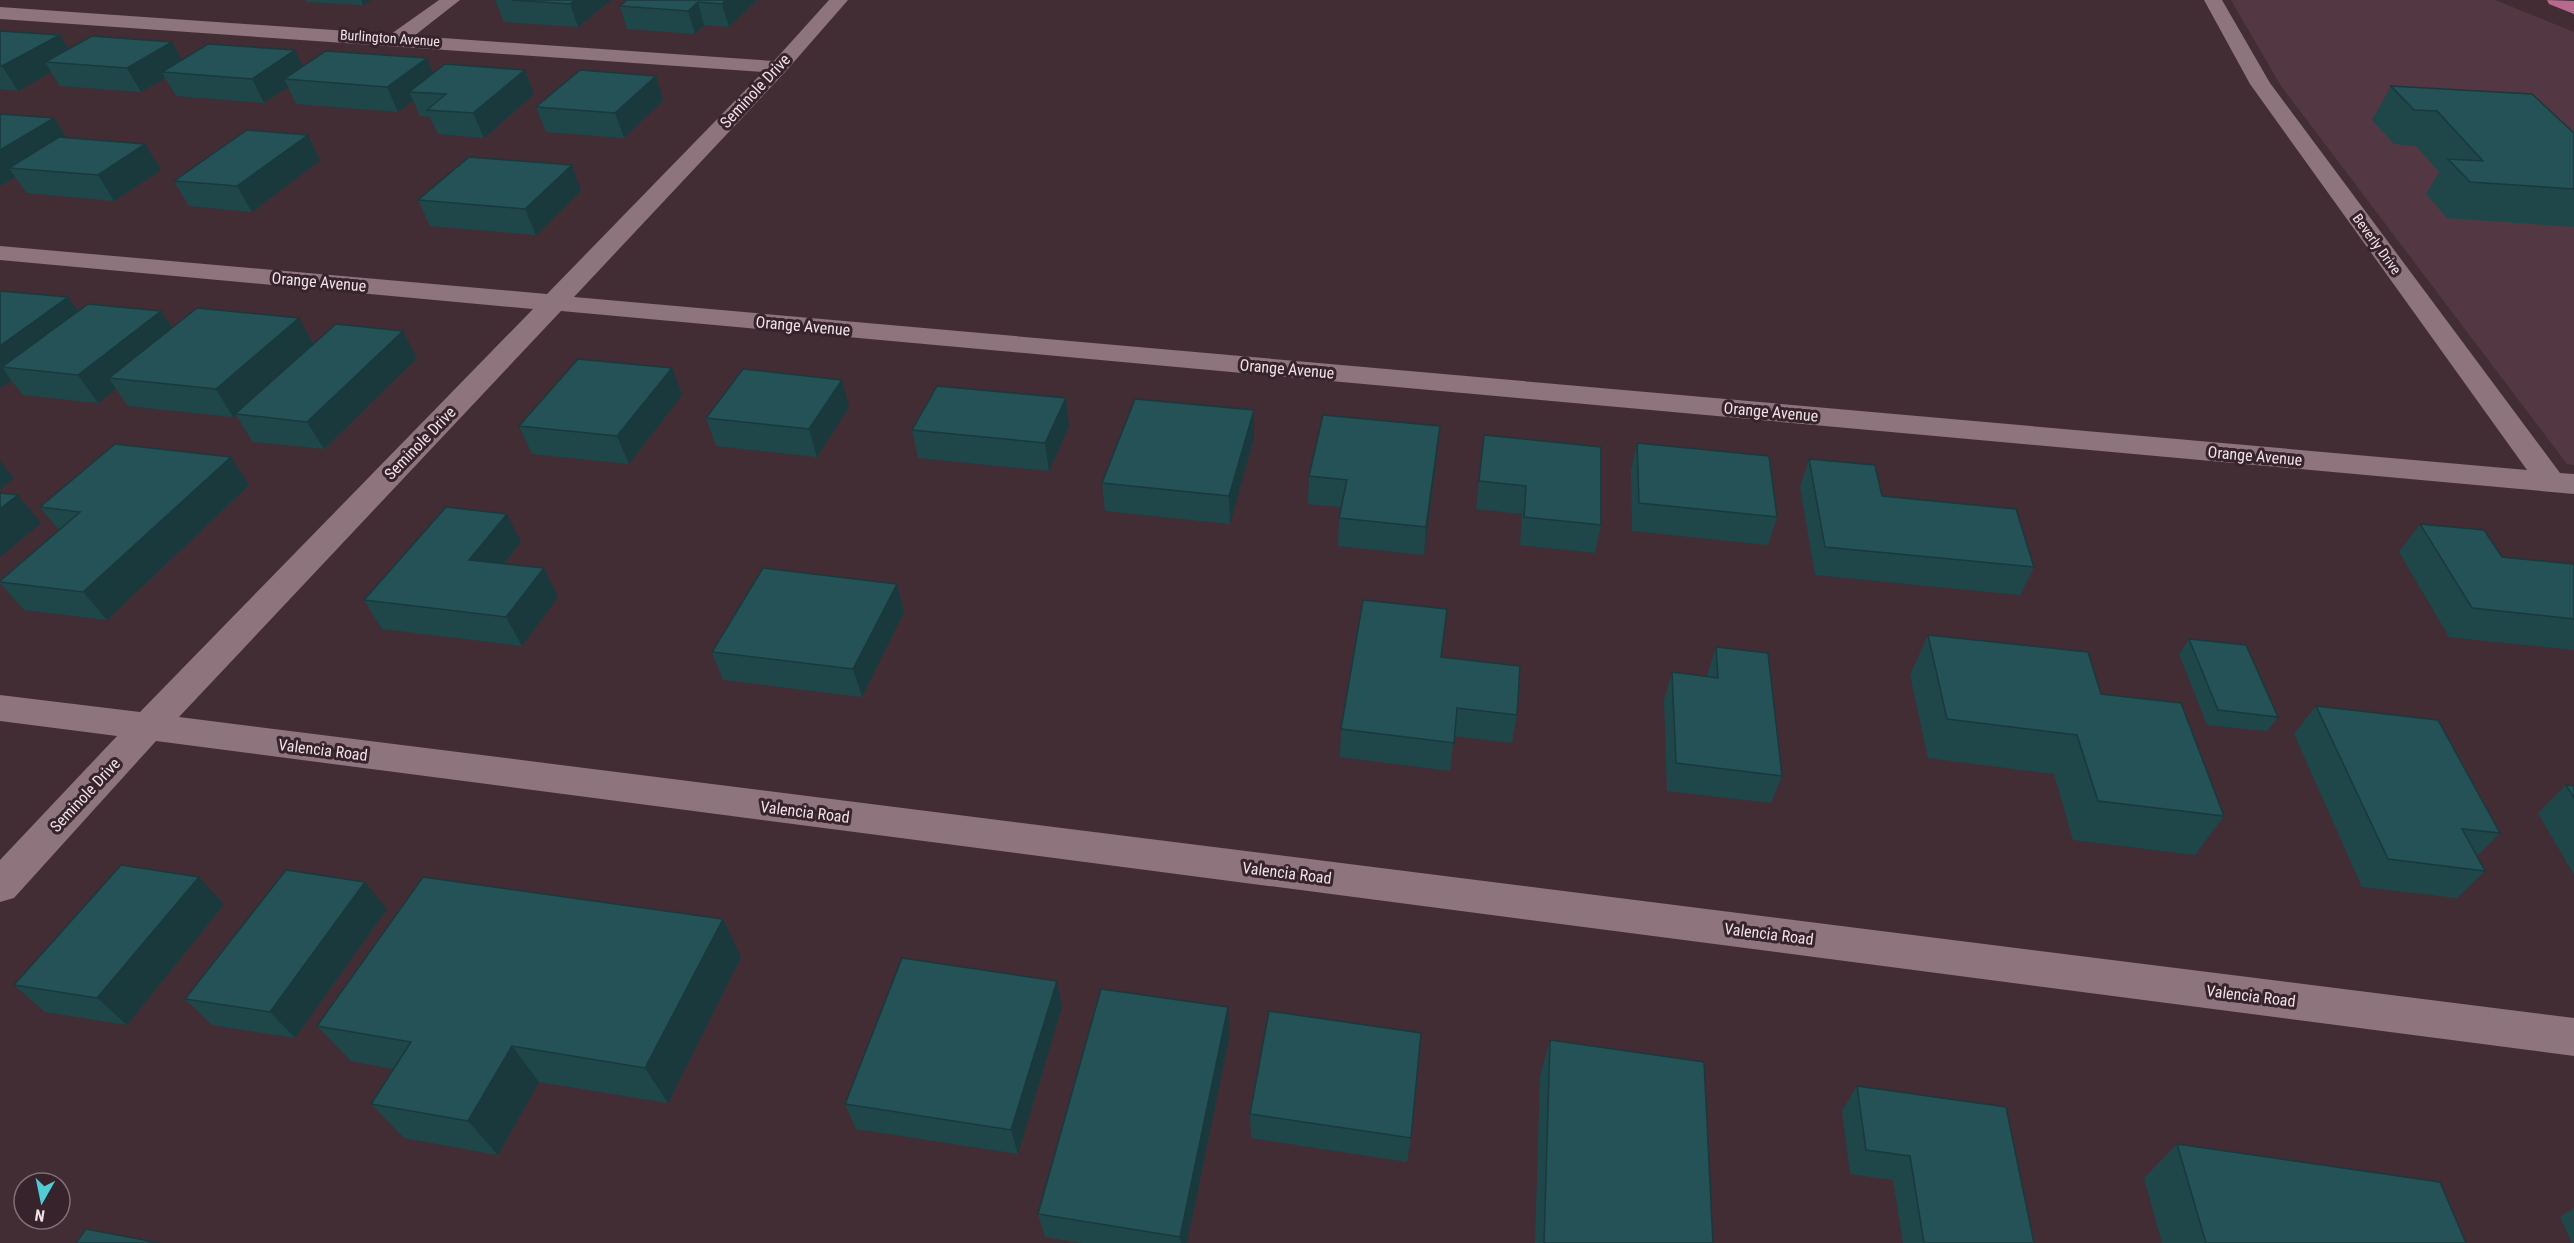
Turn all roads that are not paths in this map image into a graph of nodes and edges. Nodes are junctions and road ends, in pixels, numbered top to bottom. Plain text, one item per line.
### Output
1 (452, 0) edge
2 (839, 0) edge
3 (2213, 0) edge
4 (2556, 0) edge
5 (2574, 8) edge
6 (0, 13) edge
7 (397, 39) junction
8 (779, 67) junction
9 (0, 253) edge
10 (553, 303) junction
11 (2563, 483) edge
12 (0, 708) edge
13 (147, 728) junction
14 (0, 886) edge
15 (2574, 1037) edge

1 - 7 street
2 - 8 street, Seminole Drive
3 - 11 street, Beverly Drive
4 - 5 main road
6 - 7 street, Burlington Avenue
7 - 8 street, Burlington Avenue
8 - 10 street, Seminole Drive
9 - 10 street, Orange Avenue
10 - 11 street, Orange Avenue
10 - 13 street, Seminole Drive
12 - 13 street, Valencia Road
13 - 14 street, Seminole Drive
13 - 15 street, Valencia Road

